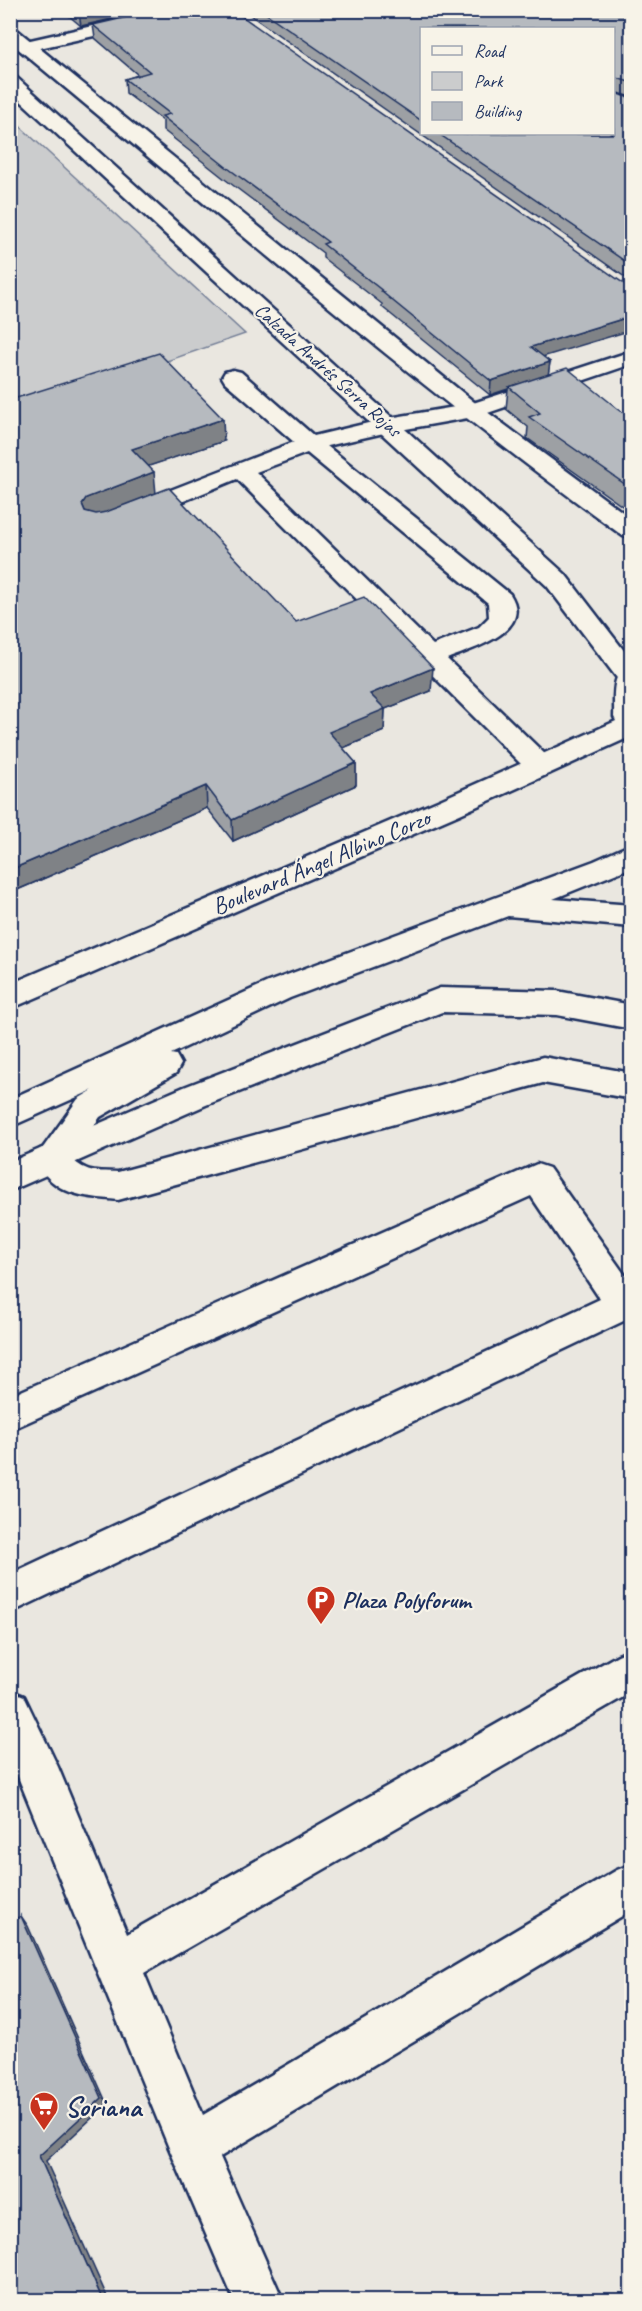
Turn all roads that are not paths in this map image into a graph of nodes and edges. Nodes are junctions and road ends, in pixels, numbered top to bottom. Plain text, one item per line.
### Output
1 (189, 10) edge
2 (18, 39) edge
3 (10, 81) edge
4 (632, 357) edge
5 (233, 377) dead end
6 (471, 411) junction
7 (389, 425) junction
8 (310, 444) junction
9 (242, 471) junction
10 (121, 518) edge
11 (632, 531) edge
12 (429, 656) junction
13 (630, 674) edge
14 (631, 725) edge
15 (540, 766) junction
16 (632, 854) edge
17 (504, 906) junction
18 (632, 916) edge
19 (10, 997) edge
20 (226, 1015) junction
21 (632, 1017) edge
22 (632, 1086) edge
23 (10, 1114) edge
24 (52, 1159) junction
25 (10, 1177) edge
26 (627, 1302) edge
27 (10, 1414) edge
28 (10, 1594) edge
29 (632, 1669) edge
30 (10, 1710) edge
31 (632, 1885) edge
32 (117, 1964) junction
33 (192, 2148) junction
34 (259, 2301) edge

1 - 2 main road
2 - 6 main road
3 - 7 main road, Calzada Andrés Serra Rojas
4 - 6 main road
5 - 8 main road
6 - 7 main road
6 - 11 main road
7 - 8 main road
7 - 13 main road, Calzada Andrés Serra Rojas
8 - 9 main road
8 - 12 main road
9 - 10 main road
9 - 12 main road
12 - 15 main road
13 - 14 main road
14 - 15 main road, Boulevard Ángel Albino Corzo
15 - 19 main road, Boulevard Ángel Albino Corzo
16 - 17 main road
17 - 18 main road
17 - 20 main road
20 - 23 main road
20 - 24 main road
21 - 24 main road
22 - 24 main road
24 - 25 main road
26 - 27 main road
26 - 28 main road
29 - 32 main road
30 - 32 main road
31 - 33 main road
32 - 33 main road
33 - 34 main road

